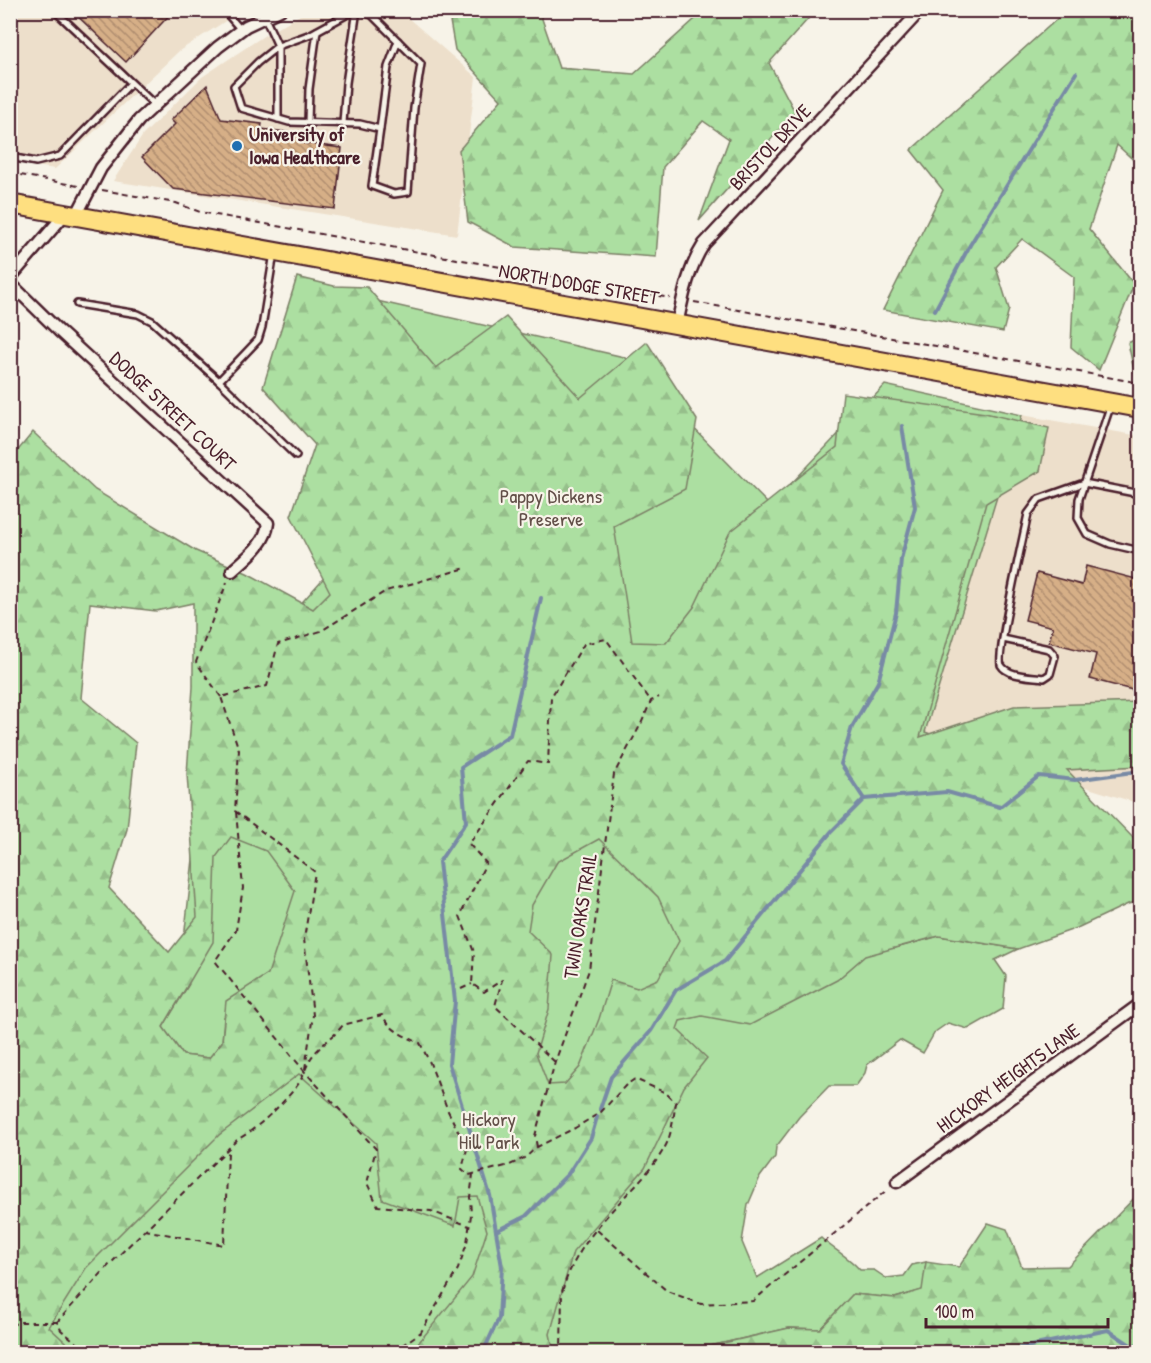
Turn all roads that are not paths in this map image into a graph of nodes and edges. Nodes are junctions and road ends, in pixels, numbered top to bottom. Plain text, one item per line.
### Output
1 (54, 10) edge
2 (224, 10) edge
3 (280, 10) edge
4 (357, 10) edge
5 (921, 10) edge
6 (264, 18) junction
7 (241, 30) junction
8 (317, 31) junction
9 (398, 41) junction
10 (278, 46) junction
11 (131, 83) junction
12 (155, 105) junction
13 (278, 119) junction
14 (308, 122) junction
15 (343, 123) junction
16 (380, 129) junction
17 (10, 157) edge
18 (10, 204) edge
19 (70, 215) junction
20 (274, 252) junction
21 (10, 278) edge
22 (10, 283) edge
23 (77, 304) dead end
24 (677, 325) junction
25 (219, 381) junction
26 (1112, 403) junction
27 (1140, 408) edge
28 (296, 456) dead end
29 (1084, 483) junction
30 (1140, 494) edge
31 (1140, 550) edge
32 (232, 570) road end
33 (1003, 639) junction
34 (1140, 1004) edge
35 (897, 1182) road end

1 - 11 lane
2 - 7 lane
3 - 6 street
4 - 8 lane
4 - 9 lane
4 - 15 lane
5 - 24 street, BRISTOL DRIVE
6 - 7 street
6 - 10 lane
7 - 12 street
8 - 10 lane
8 - 14 lane
9 - 16 lane
9 - 16 lane
10 - 13 lane
10 - 13 lane
11 - 12 lane
11 - 17 lane
12 - 19 street
13 - 14 lane
14 - 15 lane
15 - 16 lane
18 - 19 main road, NORTH DODGE STREET
19 - 20 main road, NORTH DODGE STREET
19 - 21 street
20 - 24 main road, NORTH DODGE STREET
20 - 25 lane
22 - 32 street, DODGE STREET COURT
23 - 25 lane
24 - 26 main road, NORTH DODGE STREET
25 - 28 lane
26 - 27 main road, NORTH DODGE STREET
26 - 29 lane
29 - 30 lane
29 - 31 lane
29 - 33 lane
33 - 33 lane
34 - 35 street, HICKORY HEIGHTS LANE

